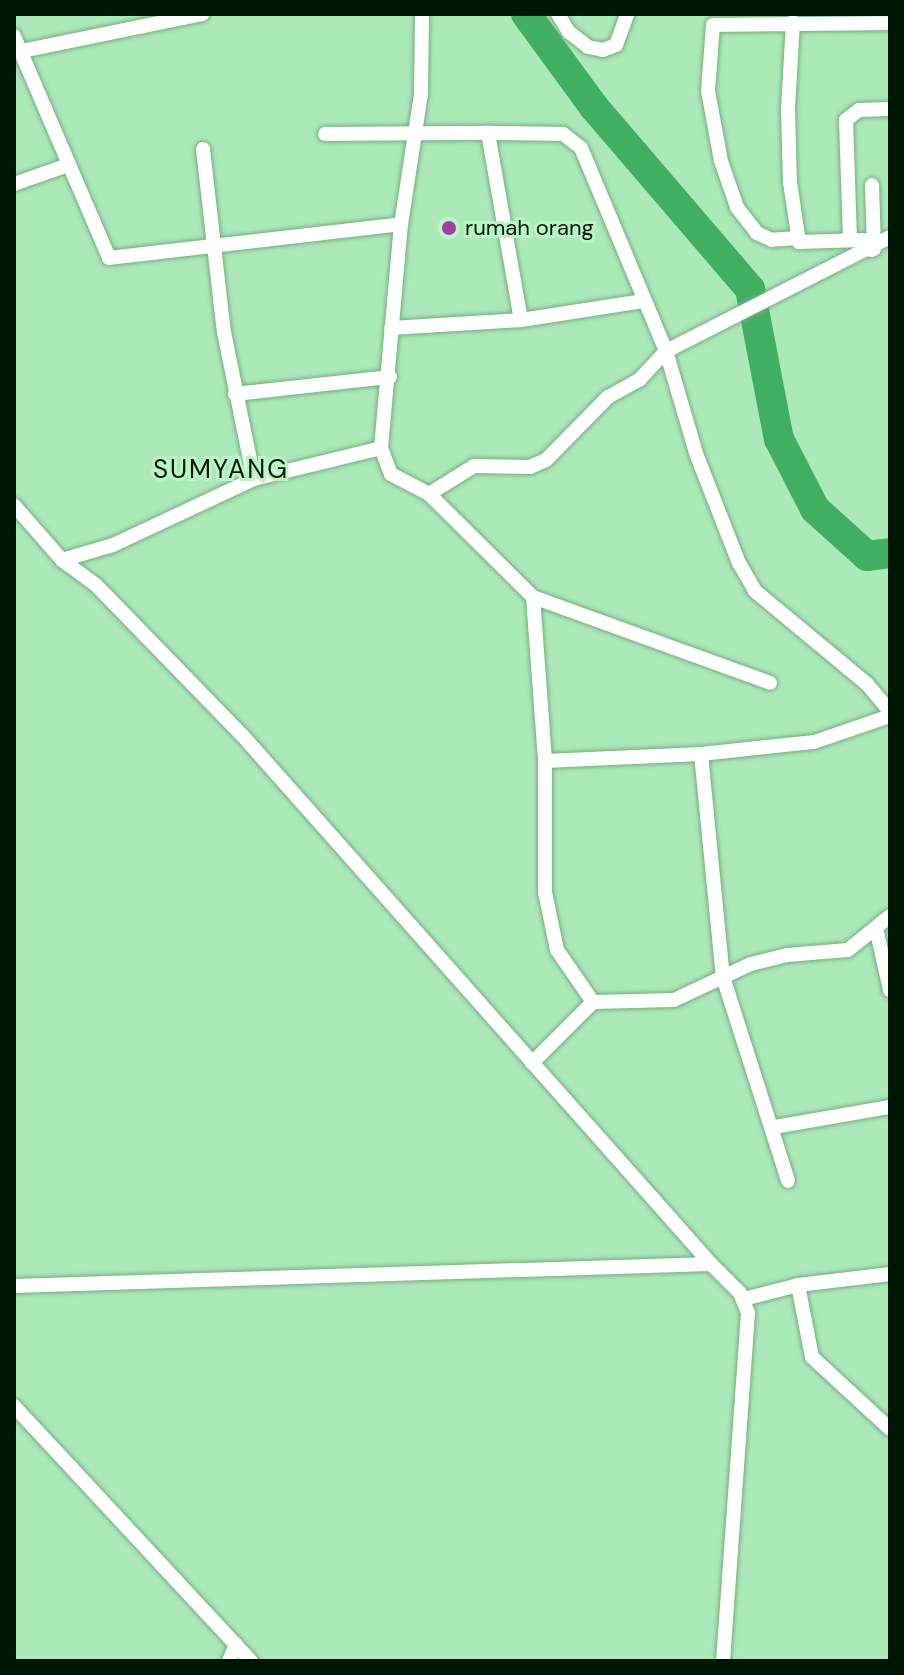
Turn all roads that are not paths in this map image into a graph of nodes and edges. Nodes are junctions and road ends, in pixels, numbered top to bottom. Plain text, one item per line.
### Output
1 (202, 14) edge
2 (422, 14) edge
3 (558, 14) edge
4 (627, 14) edge
5 (793, 22) junction
6 (890, 23) edge
7 (14, 36) edge
8 (22, 51) junction
9 (890, 109) edge
10 (414, 130) junction
11 (488, 133) junction
12 (325, 134) dead end
13 (203, 149) dead end
14 (65, 166) junction
15 (14, 184) edge
16 (872, 185) dead end
17 (401, 224) junction
18 (890, 237) edge
19 (798, 238) junction
20 (850, 240) junction
21 (212, 244) junction
22 (872, 250) junction
23 (644, 301) junction
24 (521, 320) junction
25 (391, 328) junction
26 (666, 351) junction
27 (390, 377) junction
28 (235, 394) junction
29 (381, 448) junction
30 (254, 479) junction
31 (429, 494) junction
32 (14, 505) edge
33 (62, 560) junction
34 (533, 597) junction
35 (770, 683) dead end
36 (890, 713) edge
37 (701, 754) junction
38 (545, 761) junction
39 (890, 916) edge
40 (876, 928) junction
41 (723, 977) junction
42 (890, 990) edge
43 (593, 1002) junction
44 (532, 1063) junction
45 (890, 1107) edge
46 (775, 1127) junction
47 (788, 1181) dead end
48 (711, 1264) junction
49 (890, 1274) edge
50 (798, 1285) junction
51 (14, 1286) edge
52 (744, 1299) junction
53 (14, 1406) edge
54 (890, 1429) edge
55 (236, 1644) junction
56 (229, 1661) edge
57 (251, 1661) edge
58 (723, 1661) edge

1 - 8 street
2 - 10 street
3 - 4 street
5 - 6 street
5 - 19 street
5 - 19 street
7 - 8 street
8 - 14 street
9 - 20 street
10 - 11 street
10 - 12 street
10 - 17 street
11 - 23 street
11 - 24 street
13 - 21 street
14 - 15 street
14 - 21 street
16 - 22 street
17 - 21 street
17 - 25 street
18 - 22 street
19 - 20 street
20 - 22 street
21 - 28 street
22 - 26 street
23 - 24 street
23 - 26 street
24 - 25 street
25 - 27 street
26 - 31 street
26 - 36 street
27 - 28 street
27 - 29 street
28 - 30 street
29 - 30 street
29 - 31 street
30 - 33 street
31 - 34 street
32 - 33 street
33 - 44 street
34 - 35 street
34 - 38 street
36 - 37 street
37 - 38 street
37 - 41 street
38 - 43 street
39 - 40 street
40 - 41 street
40 - 42 street
41 - 43 street
41 - 46 street
43 - 44 street
44 - 48 street
45 - 46 street
46 - 47 street
48 - 51 street
48 - 52 street
49 - 50 street
50 - 52 street
50 - 54 street
52 - 58 street
53 - 55 street
55 - 56 street
55 - 57 street

